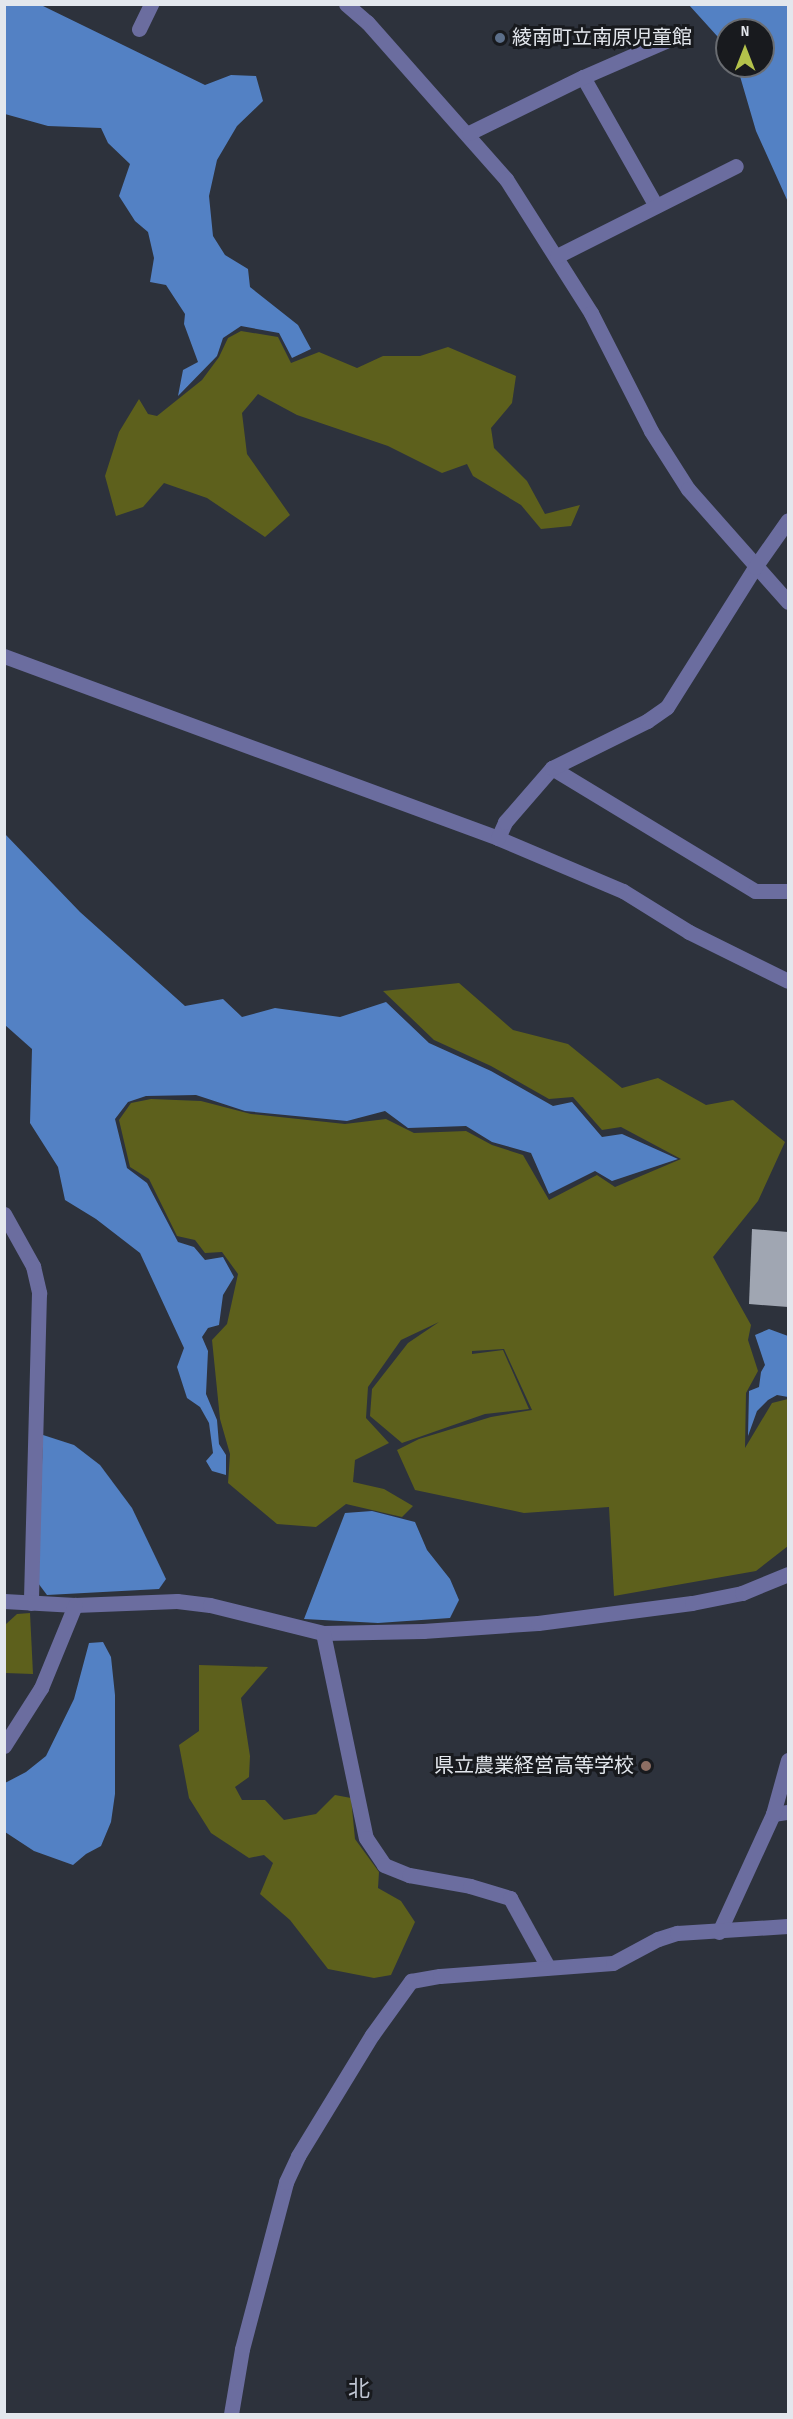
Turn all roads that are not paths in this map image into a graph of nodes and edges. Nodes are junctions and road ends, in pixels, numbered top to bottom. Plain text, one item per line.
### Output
1 (151, 4) edge
2 (346, 4) edge
3 (140, 29) dead end
4 (677, 36) dead end
5 (583, 77) junction
6 (469, 133) junction
7 (736, 166) dead end
8 (656, 206) junction
9 (557, 256) junction
10 (789, 520) edge
11 (755, 567) junction
12 (789, 602) edge
13 (4, 656) edge
14 (552, 768) junction
15 (498, 838) junction
16 (789, 891) edge
17 (789, 981) edge
18 (4, 1214) edge
19 (789, 1574) edge
20 (4, 1601) edge
21 (31, 1603) junction
22 (75, 1605) junction
23 (323, 1633) junction
24 (4, 1746) edge
25 (789, 1760) edge
26 (781, 1813) edge
27 (789, 1926) edge
28 (719, 1932) junction
29 (548, 1967) junction
30 (231, 2415) edge

1 - 3 street
2 - 6 street
4 - 5 street
5 - 6 street
5 - 8 street
6 - 9 street
7 - 8 street
8 - 9 street
9 - 11 street
10 - 11 street
11 - 12 street
11 - 14 street
13 - 15 street
14 - 15 street
14 - 16 street
15 - 17 street
18 - 21 street
19 - 23 street
20 - 21 street
21 - 22 street
22 - 23 street
22 - 24 street
23 - 29 street
25 - 26 street
26 - 28 street
27 - 28 street
28 - 29 street
29 - 30 street

